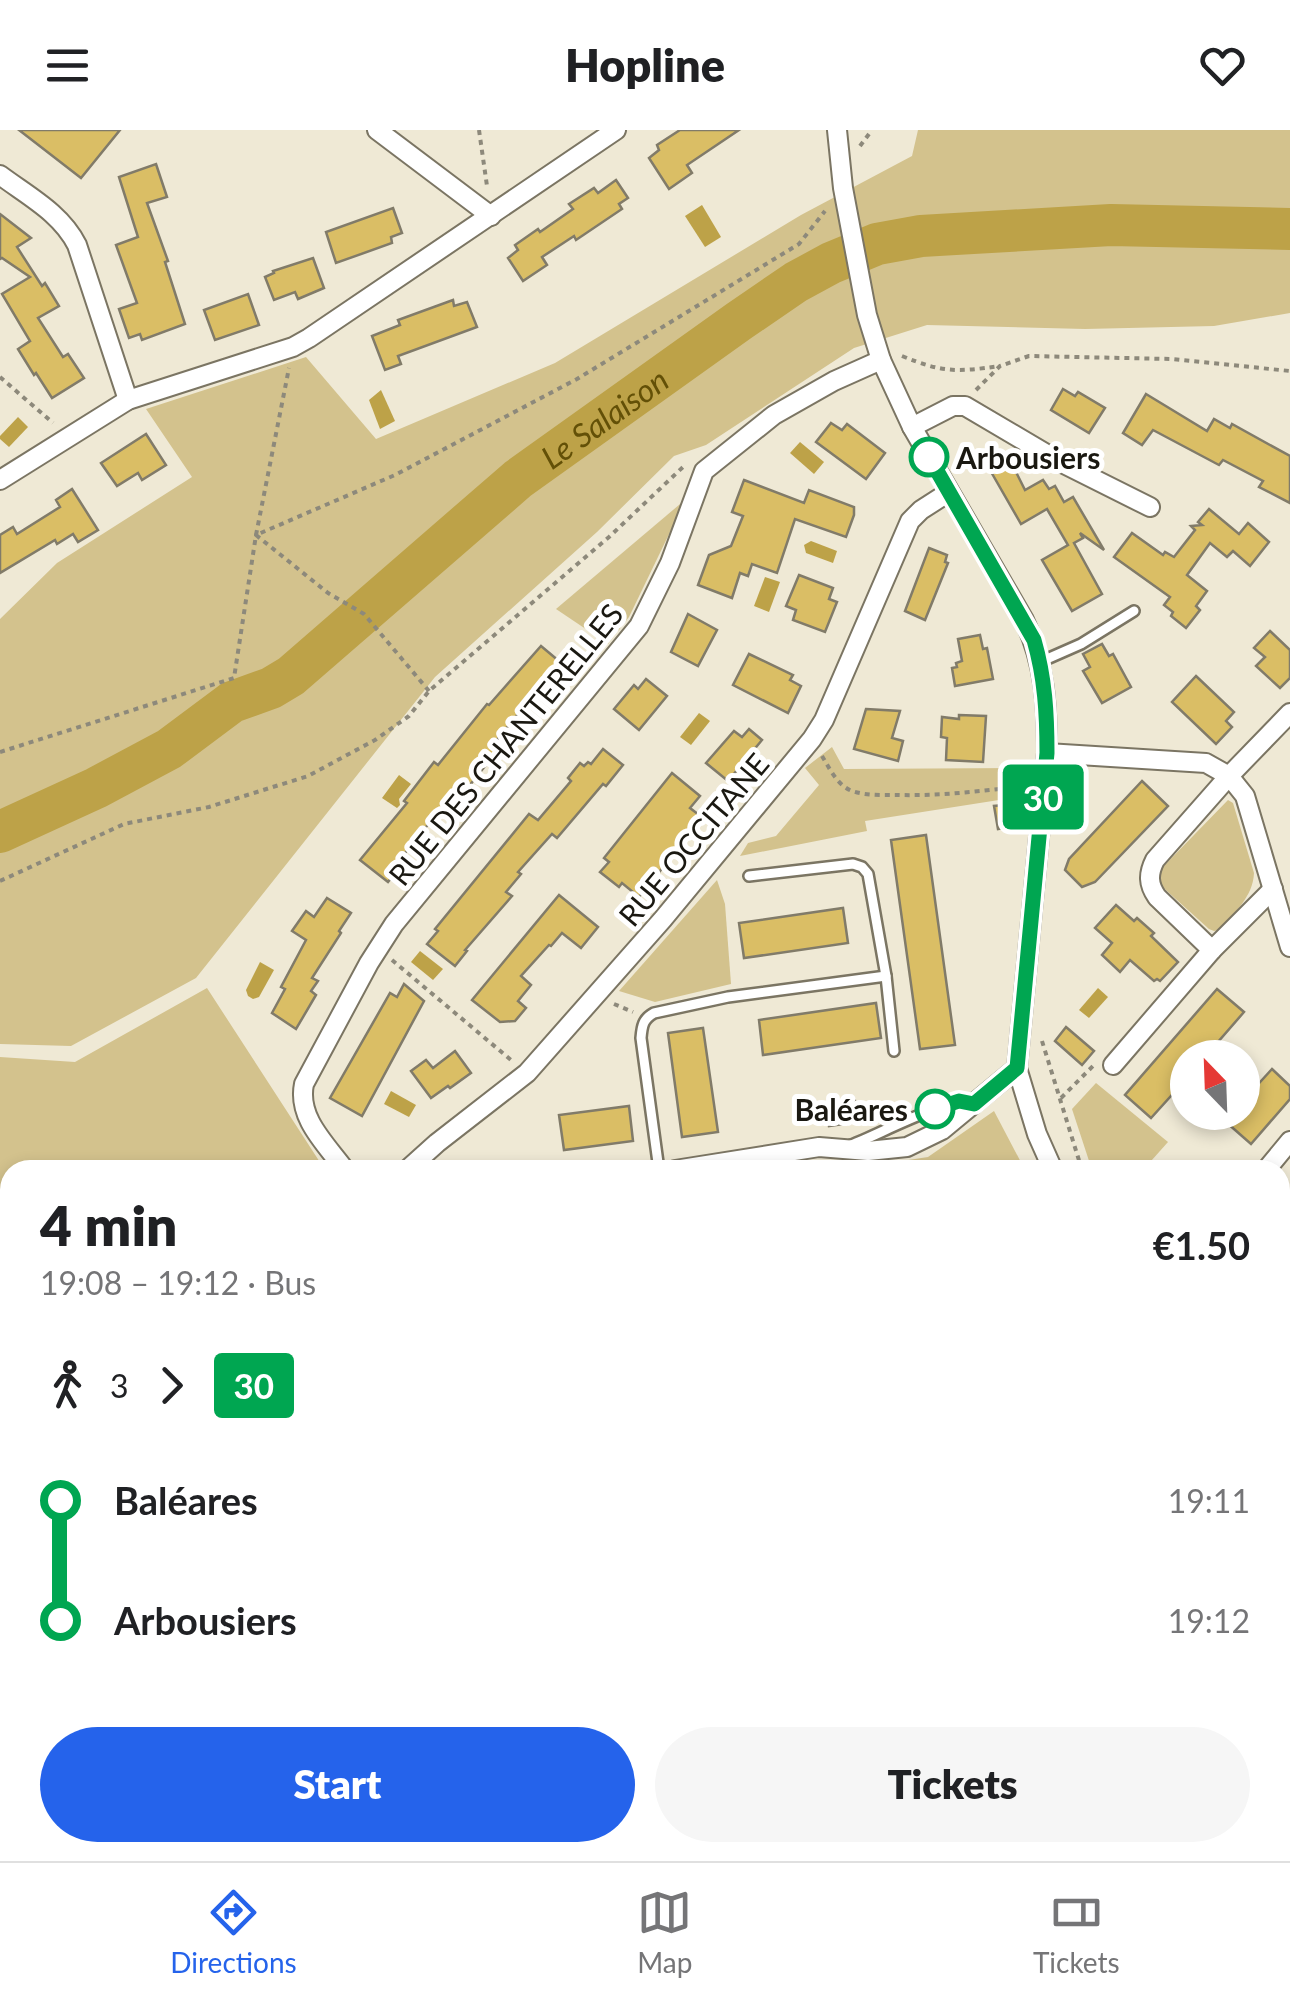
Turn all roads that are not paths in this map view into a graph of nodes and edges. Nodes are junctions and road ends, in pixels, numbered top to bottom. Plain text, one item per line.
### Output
1 (377, 130) edge
2 (616, 130) edge
3 (837, 130) edge
4 (0, 174) edge
5 (491, 216) junction
6 (880, 360) junction
7 (128, 400) junction
8 (912, 426) junction
9 (0, 480) edge
10 (949, 492) junction
11 (1150, 508) dead end
12 (1134, 611) dead end
13 (1040, 662) junction
14 (1290, 713) edge
15 (1047, 753) junction
16 (1229, 776) junction
17 (749, 876) dead end
18 (1273, 889) junction
19 (1290, 948) edge
20 (1212, 950) junction
21 (886, 976) junction
22 (894, 1051) dead end
23 (1113, 1065) road end
24 (1017, 1068) junction
25 (1024, 1092) junction
26 (974, 1104) junction
27 (339, 1160) edge
28 (418, 1160) edge
29 (658, 1160) edge
30 (730, 1160) edge
31 (1049, 1160) edge

1 - 5 street
2 - 5 street
3 - 6 street
4 - 7 street
5 - 7 street
6 - 8 street
6 - 27 street, RUE DES CHANTERELLES
7 - 9 street
8 - 10 street
8 - 11 street
10 - 13 street
10 - 28 street, RUE OCCITANE
12 - 13 lane
13 - 15 street
14 - 16 street
15 - 16 street
15 - 24 street
16 - 18 street
16 - 20 street
17 - 21 lane
18 - 19 street
18 - 20 street
20 - 23 street
21 - 22 lane
21 - 29 lane
24 - 25 street
24 - 26 street
25 - 26 street
25 - 31 street
26 - 30 street

